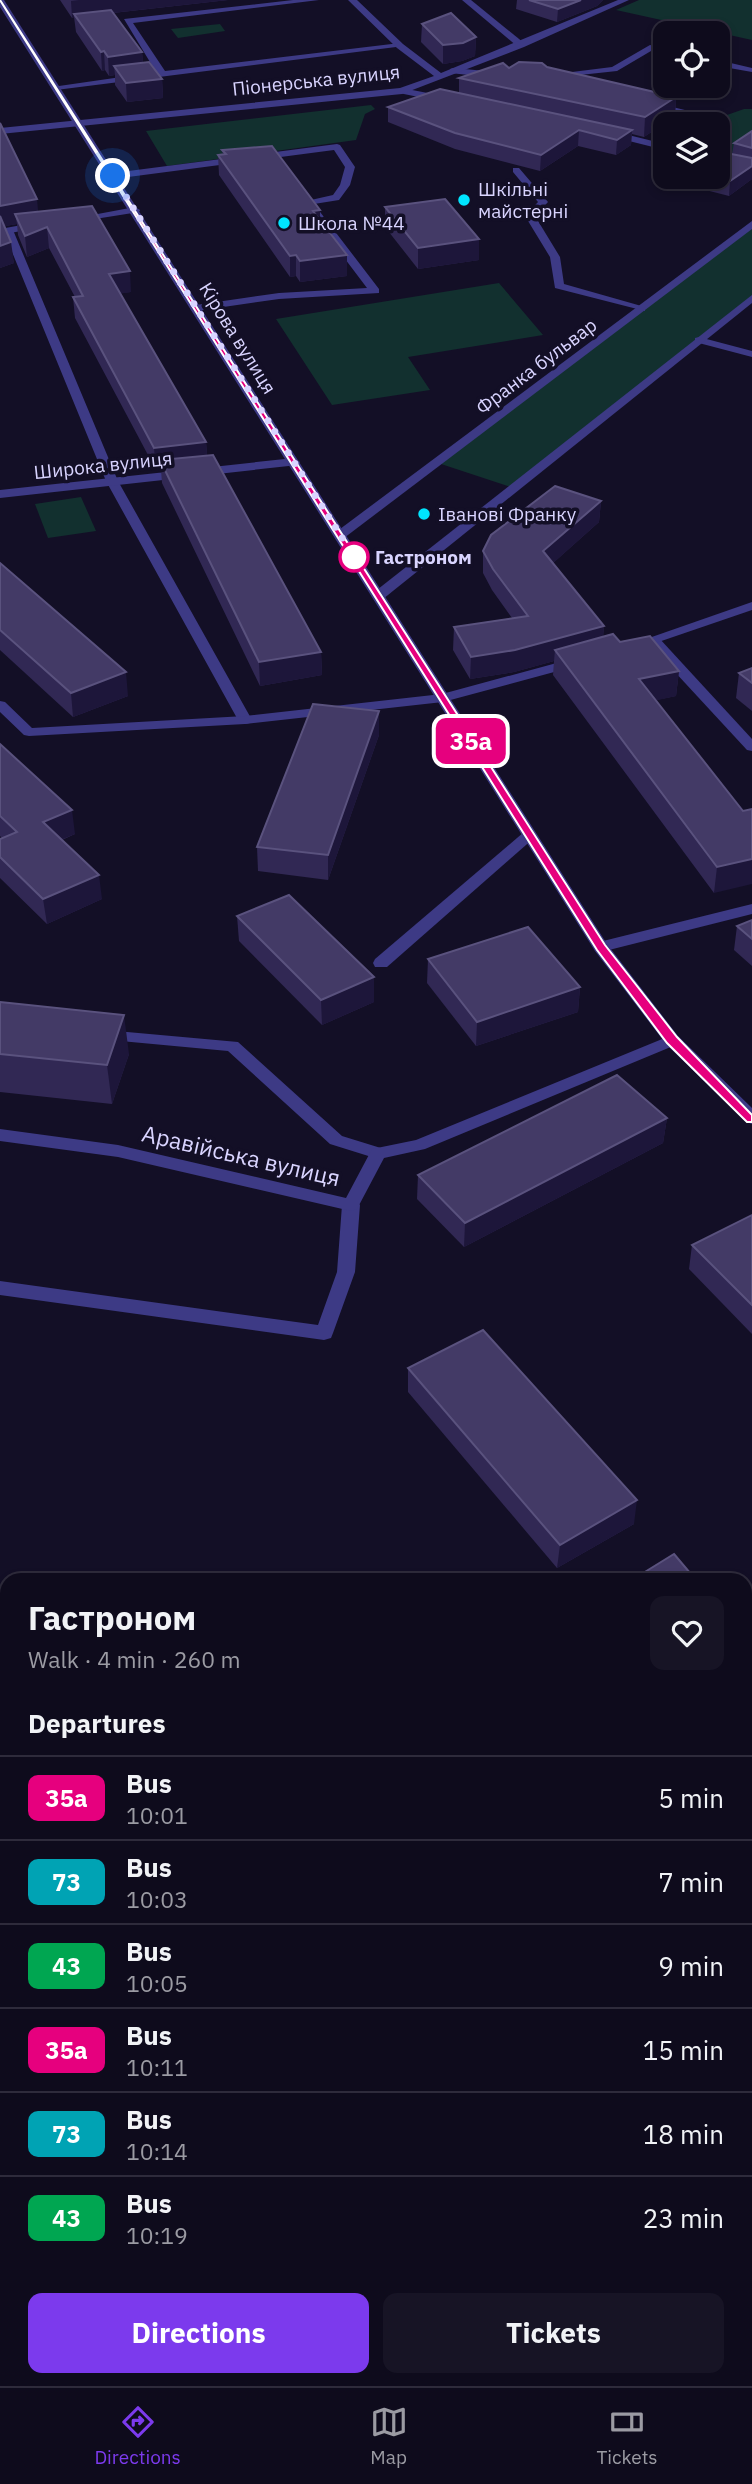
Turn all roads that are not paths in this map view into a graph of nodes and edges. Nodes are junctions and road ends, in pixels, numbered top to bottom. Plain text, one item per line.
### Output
1 (315, 0) edge
2 (352, 0) edge
3 (466, 0) edge
4 (625, 0) edge
5 (0, 1) edge
6 (521, 45) junction
7 (400, 46) junction
8 (653, 49) edge
9 (730, 66) edge
10 (749, 70) dead end
11 (453, 71) junction
12 (162, 74) junction
13 (504, 75) edge
14 (440, 76) junction
15 (565, 84) edge
16 (56, 87) junction
17 (402, 91) junction
18 (456, 102) edge
19 (646, 103) edge
20 (683, 112) edge
21 (79, 122) junction
22 (591, 129) edge
23 (0, 131) edge
24 (653, 144) edge
25 (516, 170) edge
26 (113, 176) junction
27 (135, 210) junction
28 (58, 222) edge
29 (46, 224) edge
30 (752, 224) edge
31 (4, 231) edge
32 (752, 298) edge
33 (196, 308) junction
34 (641, 309) junction
35 (699, 340) junction
36 (752, 354) edge
37 (294, 462) junction
38 (112, 481) junction
39 (0, 494) edge
40 (340, 535) junction
41 (378, 596) junction
42 (752, 606) edge
43 (654, 641) junction
44 (615, 651) edge
45 (588, 659) edge
46 (443, 698) junction
47 (0, 705) edge
48 (245, 720) junction
49 (752, 747) edge
50 (529, 835) junction
51 (752, 909) edge
52 (601, 947) junction
53 (380, 963) dead end
54 (82, 1032) edge
55 (672, 1040) junction
56 (752, 1118) edge
57 (0, 1135) edge
58 (378, 1153) junction
59 (351, 1205) junction
60 (0, 1288) edge

1 - 12 street
2 - 7 street
3 - 6 street
4 - 6 street, Піонерська вулиця
5 - 16 street, Кірова вулиця
6 - 11 street, Піонерська вулиця
7 - 12 street
7 - 14 street
8 - 15 street
9 - 10 street
11 - 13 street
11 - 14 street, Піонерська вулиця
12 - 16 street
14 - 17 street, Піонерська вулиця
16 - 21 street, Кірова вулиця
17 - 18 street
17 - 21 street, Піонерська вулиця
19 - 20 street
21 - 23 street, Піонерська вулиця
21 - 26 street, Кірова вулиця
22 - 24 street
25 - 34 street
26 - 27 street, Кірова вулиця
26 - 33 street
27 - 28 street
27 - 33 street, Кірова вулиця
29 - 31 street
30 - 34 street, Франка бульвар
31 - 38 street
32 - 35 street
33 - 37 street, Кірова вулиця
34 - 40 street, Франка бульвар
35 - 36 street
35 - 41 street
37 - 38 street, Широка вулиця
37 - 40 street, Кірова вулиця
38 - 39 street, Широка вулиця
38 - 48 street
40 - 41 street, Кірова вулиця
41 - 46 street, Кірова вулиця
42 - 43 street
43 - 44 street
43 - 49 street
45 - 46 street
46 - 48 street
46 - 50 street, Кірова вулиця
47 - 48 street
50 - 52 street, Кірова вулиця
50 - 53 street
51 - 52 street
52 - 55 street, Кірова вулиця
54 - 58 street
55 - 56 street, Кірова вулиця
55 - 58 street
57 - 59 street, Аравійська вулиця
58 - 59 street, Аравійська вулиця
59 - 60 street

